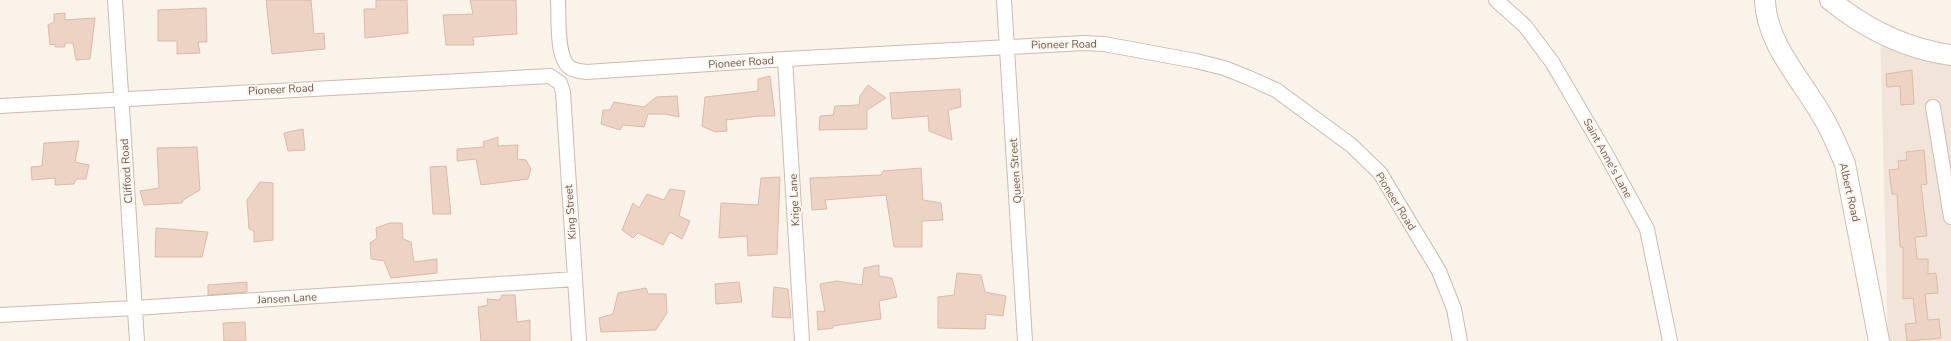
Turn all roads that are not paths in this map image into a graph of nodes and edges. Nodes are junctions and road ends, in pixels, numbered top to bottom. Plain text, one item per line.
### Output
1 (115, 0) edge
2 (558, 0) edge
3 (1004, 0) edge
4 (1496, 0) edge
5 (1830, 0) edge
6 (1767, 4) edge
7 (1007, 47) junction
8 (1951, 54) edge
9 (785, 59) junction
10 (560, 83) joint
11 (121, 98) junction
12 (0, 106) edge
13 (1933, 107) dead end
14 (1951, 217) edge
15 (575, 279) junction
16 (135, 308) junction
17 (0, 314) edge
18 (137, 341) edge
19 (579, 341) edge
20 (802, 341) edge
21 (1025, 341) edge
22 (1460, 341) edge
23 (1670, 341) edge
24 (1879, 341) edge

1 - 11 street, Clifford Road
2 - 9 street, Pioneer Road
3 - 7 street, Queen Street
4 - 23 street, Saint Anne's Lane
5 - 8 street
6 - 24 street, Albert Road
7 - 9 street, Pioneer Road
7 - 21 street, Queen Street
7 - 22 street, Pioneer Road
9 - 20 street, Krige Lane
10 - 11 street, Pioneer Road
10 - 15 street, King Street
11 - 12 street, Pioneer Road
11 - 16 street, Clifford Road
13 - 14 street
15 - 16 street, Jansen Lane
15 - 19 street, King Street
16 - 17 street, Jansen Lane
16 - 18 street, Clifford Road

